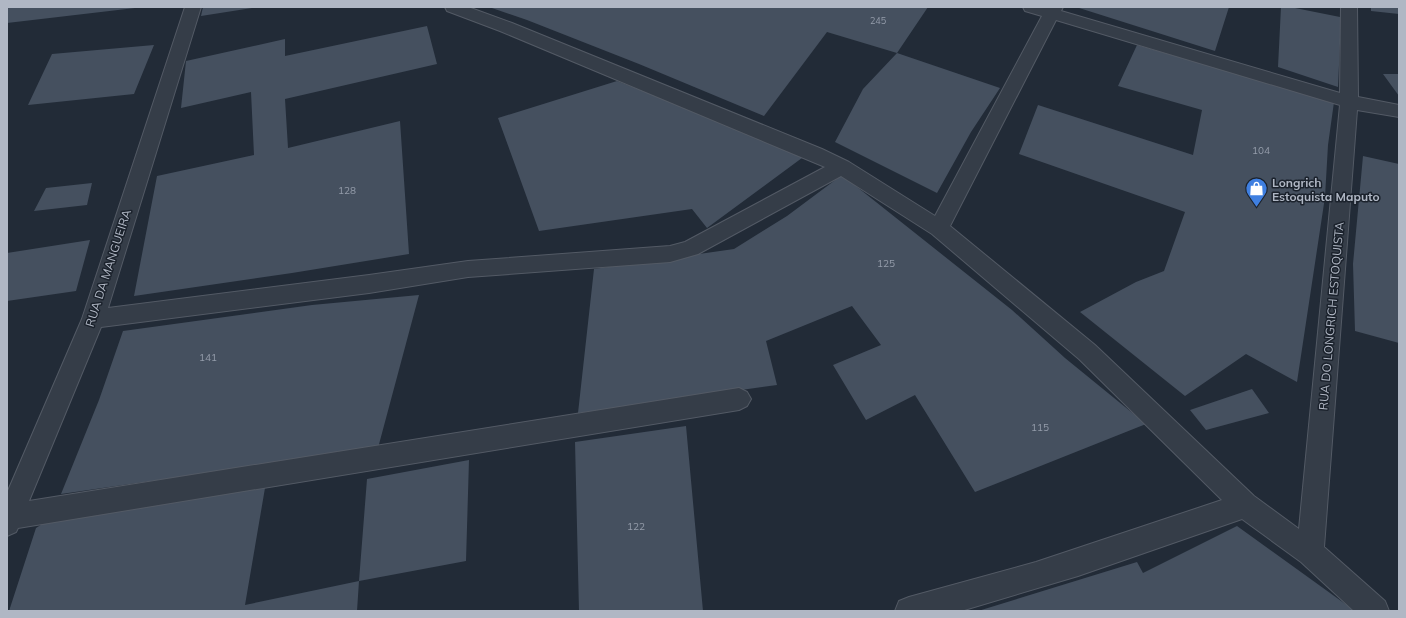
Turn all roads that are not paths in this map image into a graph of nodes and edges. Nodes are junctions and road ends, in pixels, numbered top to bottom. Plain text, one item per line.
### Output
1 (193, 7) edge
2 (454, 7) edge
3 (1031, 7) edge
4 (1350, 7) edge
5 (1054, 11) edge
6 (1349, 102) junction
7 (1399, 111) edge
8 (842, 167) junction
9 (939, 228) junction
10 (93, 319) junction
11 (739, 399) dead end
12 (1245, 505) junction
13 (8, 520) edge
14 (1310, 553) junction
15 (909, 611) edge
16 (1374, 611) edge

1 - 10 street, RUA DA MANGUEIRA
2 - 8 street
3 - 5 street
4 - 6 street, RUA DO LONGRICH ESTOQUISTA
5 - 6 street
5 - 9 street
6 - 7 street
6 - 14 street, RUA DO LONGRICH ESTOQUISTA
8 - 9 street
8 - 10 street
9 - 12 street
10 - 13 street, RUA DA MANGUEIRA
11 - 13 street
12 - 14 street
12 - 15 street
14 - 16 street

